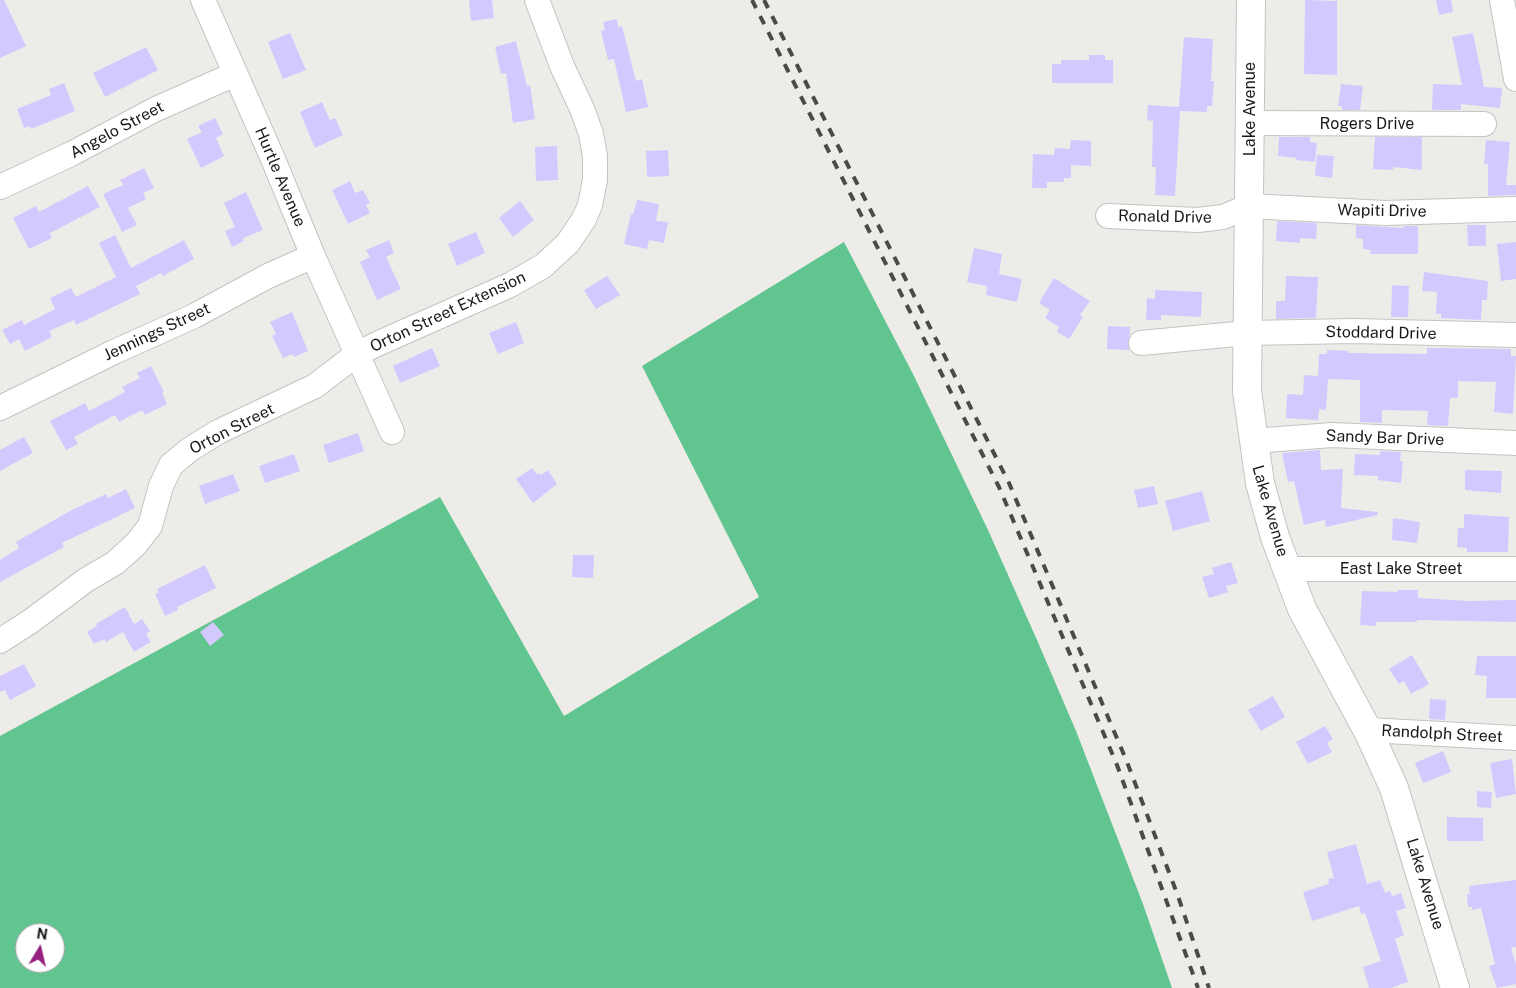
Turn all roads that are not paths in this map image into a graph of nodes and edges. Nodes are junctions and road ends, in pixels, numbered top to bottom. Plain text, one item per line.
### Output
1 (203, 0) edge
2 (537, 0) edge
3 (1251, 0) edge
4 (1502, 0) edge
5 (235, 74) junction
6 (1516, 79) edge
7 (1249, 123) junction
8 (1484, 124) dead end
9 (0, 187) edge
10 (1249, 206) junction
11 (1516, 209) edge
12 (1108, 216) dead end
13 (313, 256) junction
14 (1247, 333) junction
15 (1516, 334) edge
16 (1141, 343) dead end
17 (357, 354) junction
18 (0, 408) edge
19 (392, 432) dead end
20 (1253, 441) junction
21 (1516, 442) edge
22 (1287, 569) junction
23 (1516, 569) edge
24 (0, 641) edge
25 (1368, 730) junction
26 (1516, 738) edge
27 (1456, 988) edge

1 - 5 street, Hurtle Avenue
2 - 17 street, Orton Street Extension
3 - 7 main road, Lake Avenue
4 - 6 street
5 - 9 street, Angelo Street
5 - 13 street, Hurtle Avenue
7 - 8 street, Rogers Drive
7 - 10 main road, Lake Avenue
10 - 11 street, Wapiti Drive
10 - 12 street, Ronald Drive
10 - 14 main road, Lake Avenue
13 - 17 street, Hurtle Avenue
13 - 18 street, Jennings Street
14 - 15 street, Stoddard Drive
14 - 16 street, Stoddard Drive
14 - 20 main road, Lake Avenue
17 - 19 street, Hurtle Avenue
17 - 24 street, Orton Street
20 - 21 street, Sandy Bar Drive
20 - 22 main road, Lake Avenue
22 - 23 street, East Lake Street
22 - 25 main road, Lake Avenue
25 - 26 street, Randolph Street
25 - 27 main road, Lake Avenue

